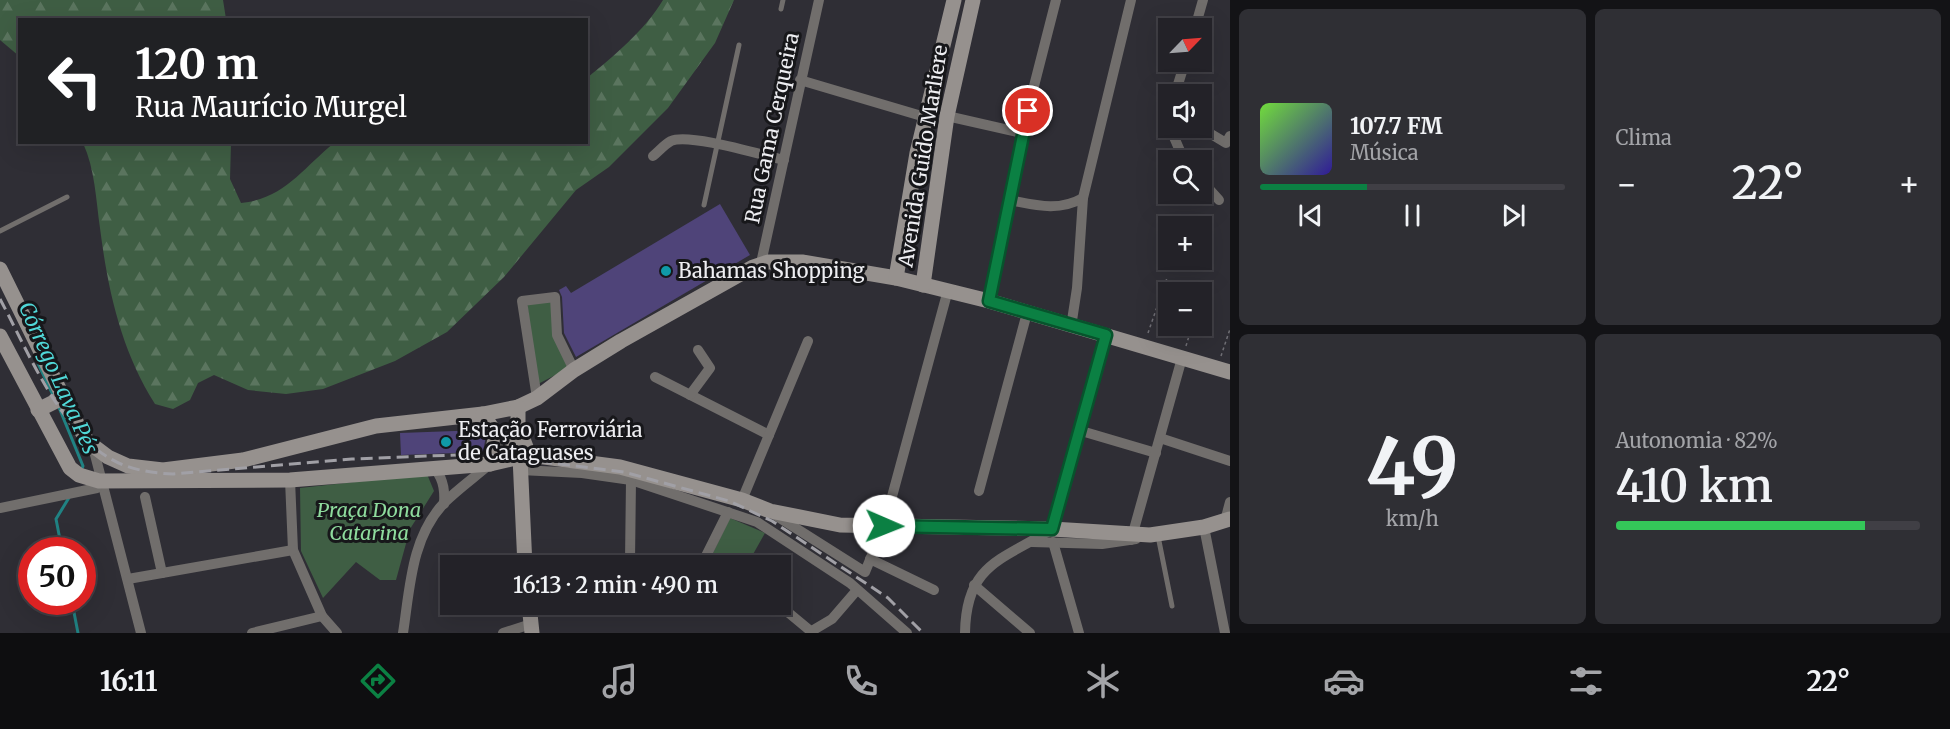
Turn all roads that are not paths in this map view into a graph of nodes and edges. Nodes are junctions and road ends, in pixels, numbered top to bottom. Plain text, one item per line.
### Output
1 (783, 0) edge
2 (819, 0) edge
3 (954, 0) edge
4 (974, 0) edge
5 (1056, 0) edge
6 (1131, 0) edge
7 (1203, 0) edge
8 (781, 9) dead end
9 (1198, 18) edge
10 (739, 45) dead end
11 (800, 80) junction
12 (947, 116) junction
13 (925, 117) junction
14 (1022, 133) junction
15 (1212, 134) edge
16 (1228, 142) edge
17 (718, 144) junction
18 (653, 156) dead end
19 (784, 160) junction
20 (1212, 193) edge
21 (68, 197) dead end
22 (1083, 198) junction
23 (1009, 200) junction
24 (1219, 200) dead end
25 (704, 205) dead end
26 (0, 231) edge
27 (761, 263) junction
28 (0, 269) edge
29 (896, 278) junction
30 (923, 285) junction
31 (948, 290) junction
32 (989, 301) junction
33 (1027, 313) junction
34 (1071, 327) junction
35 (1106, 335) junction
36 (0, 336) edge
37 (808, 340) dead end
38 (698, 350) dead end
39 (1182, 358) junction
40 (574, 370) junction
41 (1223, 370) edge
42 (655, 377) dead end
43 (690, 395) junction
44 (64, 397) junction
45 (537, 398) junction
46 (518, 407) junction
47 (38, 410) junction
48 (483, 414) junction
49 (518, 426) junction
50 (1078, 430) junction
51 (768, 435) junction
52 (1160, 438) junction
53 (93, 447) junction
54 (1156, 453) junction
55 (1230, 461) edge
56 (522, 462) junction
57 (490, 464) junction
58 (433, 468) junction
59 (290, 480) junction
60 (630, 480) junction
61 (98, 481) junction
62 (979, 491) dead end
63 (145, 497) dead end
64 (742, 500) junction
65 (1230, 502) edge
66 (444, 504) junction
67 (0, 508) edge
68 (770, 511) junction
69 (728, 512) junction
70 (1228, 520) edge
71 (884, 526) junction
72 (1204, 527) junction
73 (1154, 534) junction
74 (1052, 535) junction
75 (1132, 537) junction
76 (293, 550) junction
77 (525, 555) edge
78 (630, 555) edge
79 (706, 555) edge
80 (870, 559) junction
81 (162, 573) junction
82 (128, 579) junction
83 (974, 585) junction
84 (857, 590) junction
85 (934, 590) dead end
86 (1173, 606) dead end
87 (791, 615) edge
88 (322, 616) junction
89 (532, 628) edge
90 (812, 632) edge
91 (141, 633) edge
92 (252, 633) edge
93 (337, 633) edge
94 (404, 633) edge
95 (503, 633) edge
96 (907, 633) edge
97 (965, 633) edge
98 (1030, 633) edge
99 (1079, 633) edge
100 (1225, 633) edge

1 - 8 lane
2 - 11 street, Rua Gama Cerqueira
3 - 13 main road, Avenida Guido Marliere
4 - 12 main road, Avenida Guido Marliere
5 - 14 street
6 - 22 street
7 - 9 street
10 - 17 lane
11 - 13 street
11 - 19 street, Rua Gama Cerqueira
12 - 14 street
12 - 30 main road, Avenida Guido Marliere
13 - 29 main road, Avenida Guido Marliere
14 - 23 street
15 - 16 street
17 - 18 street
17 - 19 street
17 - 25 lane
19 - 27 street, Rua Gama Cerqueira
20 - 24 street
21 - 26 lane
22 - 23 street
22 - 34 street
23 - 32 street
27 - 29 main road
27 - 40 main road
28 - 44 main road
29 - 30 main road
30 - 31 main road
31 - 32 main road
31 - 71 street
32 - 33 main road
33 - 34 main road
33 - 62 street
34 - 35 main road
35 - 39 main road
35 - 50 street
36 - 47 main road
37 - 51 street
38 - 43 street
39 - 41 main road
39 - 52 street
40 - 45 main road
40 - 45 street
42 - 43 street
43 - 51 street
44 - 47 main road
44 - 53 main road
45 - 46 main road
46 - 48 main road
46 - 49 main road
47 - 61 main road
48 - 53 main road
48 - 57 main road
49 - 56 main road
49 - 57 main road
50 - 54 street
50 - 74 street
51 - 64 street
52 - 54 street
52 - 55 street
53 - 61 street
54 - 75 street
56 - 57 main road
56 - 60 street
56 - 64 main road
56 - 77 main road
57 - 58 main road
57 - 66 street
58 - 59 main road
58 - 66 street
59 - 61 main road
59 - 76 street
60 - 69 street
60 - 78 street
61 - 67 street
61 - 82 street
63 - 81 street
64 - 68 main road
65 - 70 street
66 - 94 street
68 - 71 main road
68 - 80 street
69 - 79 street
69 - 84 street
70 - 72 main road
71 - 74 main road
71 - 80 street
72 - 73 main road
72 - 100 street
73 - 75 main road
73 - 86 lane
74 - 75 main road
74 - 83 street
74 - 99 street
76 - 81 street
76 - 88 street
80 - 85 street
81 - 82 street
82 - 91 street
83 - 97 street
83 - 98 street
84 - 90 street
84 - 96 street
87 - 90 street
88 - 92 street
88 - 93 street
89 - 95 street

